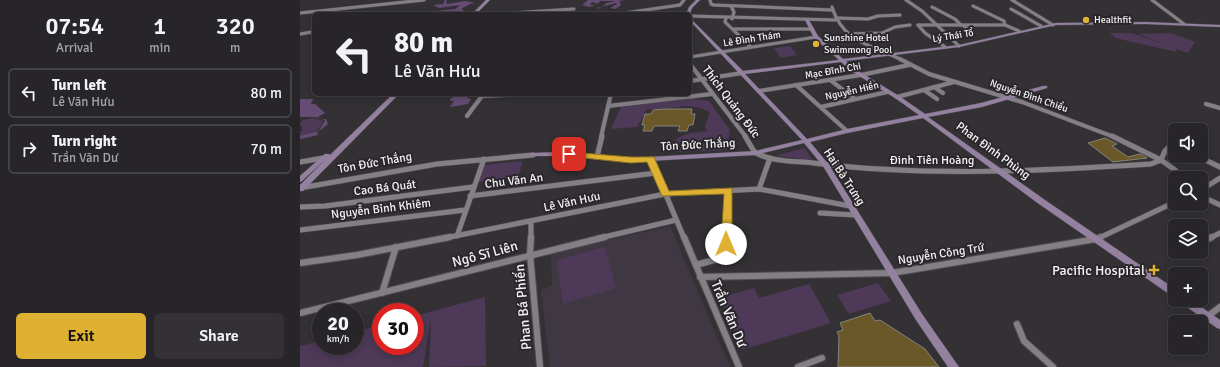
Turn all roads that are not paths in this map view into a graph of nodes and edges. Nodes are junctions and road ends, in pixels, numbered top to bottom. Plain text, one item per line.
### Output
1 (424, 0) edge
2 (488, 0) edge
3 (492, 0) edge
4 (684, 0) edge
5 (698, 0) edge
6 (710, 0) edge
7 (906, 0) edge
8 (1012, 0) edge
9 (1152, 0) edge
10 (731, 6) junction
11 (973, 6) dead end
12 (932, 7) dead end
13 (574, 9) dead end
14 (1011, 9) dead end
15 (476, 12) edge
16 (480, 12) edge
17 (541, 12) edge
18 (632, 12) edge
19 (690, 12) edge
20 (300, 13) edge
21 (900, 15) dead end
22 (692, 16) edge
23 (726, 18) junction
24 (732, 18) junction
25 (692, 19) edge
26 (836, 19) junction
27 (807, 20) junction
28 (1184, 24) junction
29 (910, 25) dead end
30 (937, 25) junction
31 (962, 25) junction
32 (1005, 25) junction
33 (1053, 25) junction
34 (1041, 26) junction
35 (1220, 26) edge
36 (734, 29) junction
37 (812, 29) junction
38 (1019, 31) junction
39 (312, 32) dead end
40 (970, 32) dead end
41 (300, 34) edge
42 (847, 34) junction
43 (816, 37) junction
44 (751, 46) junction
45 (959, 46) junction
46 (945, 47) junction
47 (723, 51) junction
48 (890, 54) junction
49 (692, 57) edge
50 (840, 60) junction
51 (909, 64) junction
52 (692, 67) edge
53 (742, 73) junction
54 (853, 73) junction
55 (861, 75) junction
56 (702, 80) junction
57 (830, 80) junction
58 (692, 81) edge
59 (955, 81) junction
60 (796, 86) junction
61 (934, 87) junction
62 (1045, 87) dead end
63 (924, 90) junction
64 (759, 91) junction
65 (887, 92) junction
66 (943, 93) dead end
67 (712, 94) junction
68 (389, 96) edge
69 (394, 96) edge
70 (482, 96) edge
71 (610, 96) edge
72 (897, 97) junction
73 (1008, 97) junction
74 (854, 98) junction
75 (938, 99) dead end
76 (1206, 104) dead end
77 (608, 106) junction
78 (821, 107) junction
79 (379, 108) junction
80 (1220, 108) edge
81 (467, 116) dead end
82 (925, 117) junction
83 (847, 131) junction
84 (806, 141) junction
85 (1168, 149) edge
86 (755, 153) junction
87 (533, 155) joint
88 (597, 157) junction
89 (323, 158) junction
90 (770, 158) junction
91 (484, 159) junction
92 (651, 159) junction
93 (1161, 160) junction
94 (1208, 161) edge
95 (300, 162) edge
96 (826, 165) junction
97 (1220, 167) edge
98 (999, 169) junction
99 (1175, 170) dead end
100 (656, 173) junction
101 (1220, 178) edge
102 (300, 180) edge
103 (1208, 186) edge
104 (473, 187) junction
105 (300, 188) edge
106 (759, 188) junction
107 (729, 190) junction
108 (665, 194) junction
109 (470, 196) junction
110 (1208, 199) edge
111 (1168, 205) edge
112 (1220, 205) edge
113 (850, 206) junction
114 (300, 208) edge
115 (465, 210) junction
116 (820, 213) dead end
117 (856, 215) junction
118 (676, 220) junction
119 (531, 222) junction
120 (300, 230) edge
121 (1219, 234) edge
122 (457, 236) junction
123 (1096, 239) junction
124 (1208, 239) edge
125 (396, 247) junction
126 (530, 254) junction
127 (300, 263) edge
128 (696, 265) junction
129 (892, 273) junction
130 (700, 277) junction
131 (1168, 289) edge
132 (382, 293) junction
133 (1194, 307) edge
134 (1220, 307) edge
135 (300, 313) edge
136 (1206, 315) edge
137 (1208, 316) joint
138 (1017, 324) dead end
139 (1220, 325) edge
140 (822, 358) dead end
141 (540, 367) edge
142 (739, 367) edge
143 (798, 367) edge
144 (954, 367) edge
145 (1053, 367) edge

1 - 20 street
2 - 15 street
3 - 16 street
4 - 18 street
5 - 19 street
6 - 10 street
7 - 30 street
8 - 33 street
9 - 28 street
10 - 24 street
10 - 26 street, Nguyễn Đình Chiểu
11 - 32 street
12 - 31 street
13 - 17 street
14 - 34 street
21 - 26 street
22 - 23 street
23 - 24 street
23 - 36 street
24 - 27 street
25 - 47 street, Hai Bà Trưng
26 - 27 street
26 - 42 street, Nguyễn Đình Chiểu
27 - 37 street, Phan Đình Phùng
28 - 33 street, Lý Thái Tổ
28 - 35 street, Lý Thái Tổ
29 - 42 street
30 - 31 street
30 - 45 street
30 - 46 street
31 - 32 street
31 - 40 street
32 - 38 street
33 - 34 street, Lý Thái Tổ
34 - 38 street, Lý Thái Tổ
36 - 37 street
36 - 44 street
37 - 43 street, Phan Đình Phùng
38 - 45 street, Lý Thái Tổ
39 - 41 street
42 - 48 street, Nguyễn Đình Chiểu
43 - 44 street, Lê Đình Thám
43 - 50 street, Phan Đình Phùng
44 - 47 street, Lê Đình Thám
45 - 46 street, Lý Thái Tổ
46 - 48 street, Lý Thái Tổ
47 - 49 street, Lê Đình Thám
47 - 53 street, Hai Bà Trưng
48 - 50 street, Lý Thái Tổ
48 - 51 street, Nguyễn Đình Chiểu
50 - 53 street, Lý Thái Tổ
50 - 54 street, Phan Đình Phùng
51 - 55 street, Mạc Đĩnh Chi
51 - 59 street, Nguyễn Đình Chiểu
52 - 56 street, Thích Quảng Đức
53 - 56 street, Lý Thái Tổ
53 - 64 street, Hai Bà Trưng
54 - 55 street, Phan Đình Phùng
54 - 57 street, Mạc Đĩnh Chi
55 - 65 street, Phan Đình Phùng
56 - 58 street, Lý Thái Tổ
56 - 67 street, Thích Quảng Đức
57 - 60 street, Mạc Đĩnh Chi
57 - 74 street
59 - 61 street, Nguyễn Hiền
59 - 73 street, Nguyễn Đình Chiểu
60 - 64 street, Mạc Đĩnh Chi
60 - 78 street
61 - 63 street, Nguyễn Hiền
61 - 66 street
62 - 73 street, Tôn Đức Thắng
63 - 72 street, Nguyễn Hiền
63 - 75 street
64 - 84 street, Hai Bà Trưng
65 - 72 street, Phan Đình Phùng
65 - 74 street, Nguyễn Hiền
67 - 77 street
67 - 86 street, Thích Quảng Đức
68 - 79 street
69 - 79 street
70 - 81 street
71 - 77 street
72 - 82 street, Phan Đình Phùng
73 - 82 street, Tôn Đức Thắng
73 - 93 street, Nguyễn Đình Chiểu
74 - 78 street, Nguyễn Hiền
76 - 80 street
77 - 88 street
78 - 83 street
79 - 89 street
79 - 105 street
82 - 83 street, Tôn Đức Thắng
82 - 98 street, Phan Đình Phùng
83 - 84 street, Tôn Đức Thắng
84 - 86 street, Tôn Đức Thắng
84 - 96 street, Hai Bà Trưng
85 - 93 street
86 - 90 street, Đinh Tiên Hoàng
86 - 92 street, Tôn Đức Thắng
87 - 88 street, Tôn Đức Thắng
87 - 91 street, Tôn Đức Thắng
88 - 92 street, Tôn Đức Thắng
89 - 95 street
89 - 102 street
90 - 96 street, Đinh Tiên Hoàng
90 - 106 street
91 - 104 street
91 - 105 street, Tôn Đức Thắng
92 - 100 street, Trần Văn Dư
93 - 98 street, Đinh Tiên Hoàng
93 - 99 street, Nguyễn Đình Chiểu
94 - 97 street
96 - 98 street, Đinh Tiên Hoàng
96 - 113 street, Hai Bà Trưng
98 - 123 street, Phan Đình Phùng
100 - 108 street, Trần Văn Dư
100 - 109 street, Chu Văn An
101 - 103 street
104 - 109 street
104 - 114 street, Cao Bá Quát
106 - 107 street, Lê Văn Hưu
106 - 113 street, Lê Văn Hưu
107 - 108 street, Lê Văn Hưu
107 - 128 street
108 - 118 street, Trần Văn Dư
108 - 119 street, Lê Văn Hưu
109 - 115 street
110 - 112 street
111 - 123 street, Nguyễn Công Trứ
113 - 117 street, Hai Bà Trưng
115 - 120 street, Nguyễn Bỉnh Khiêm
115 - 122 street
116 - 117 street
117 - 129 street, Hai Bà Trưng
118 - 126 street, Ngô Sĩ Liên
118 - 128 street, Trần Văn Dư
119 - 122 street, Lê Văn Hưu
119 - 126 street, Phan Bá Phiến
121 - 124 street
122 - 125 street, Lê Văn Hưu
123 - 129 street, Nguyễn Công Trứ
123 - 131 street, Phan Đình Phùng
125 - 127 street, Lê Văn Hưu
125 - 132 street
126 - 132 street, Ngô Sĩ Liên
126 - 141 street, Phan Bá Phiến
128 - 130 street, Trần Văn Dư
129 - 130 street, Nguyễn Công Trứ
129 - 144 street, Hai Bà Trưng
130 - 142 street, Trần Văn Dư
132 - 135 street, Ngô Sĩ Liên
133 - 136 street
134 - 137 street
137 - 139 street
138 - 145 street
140 - 143 street

